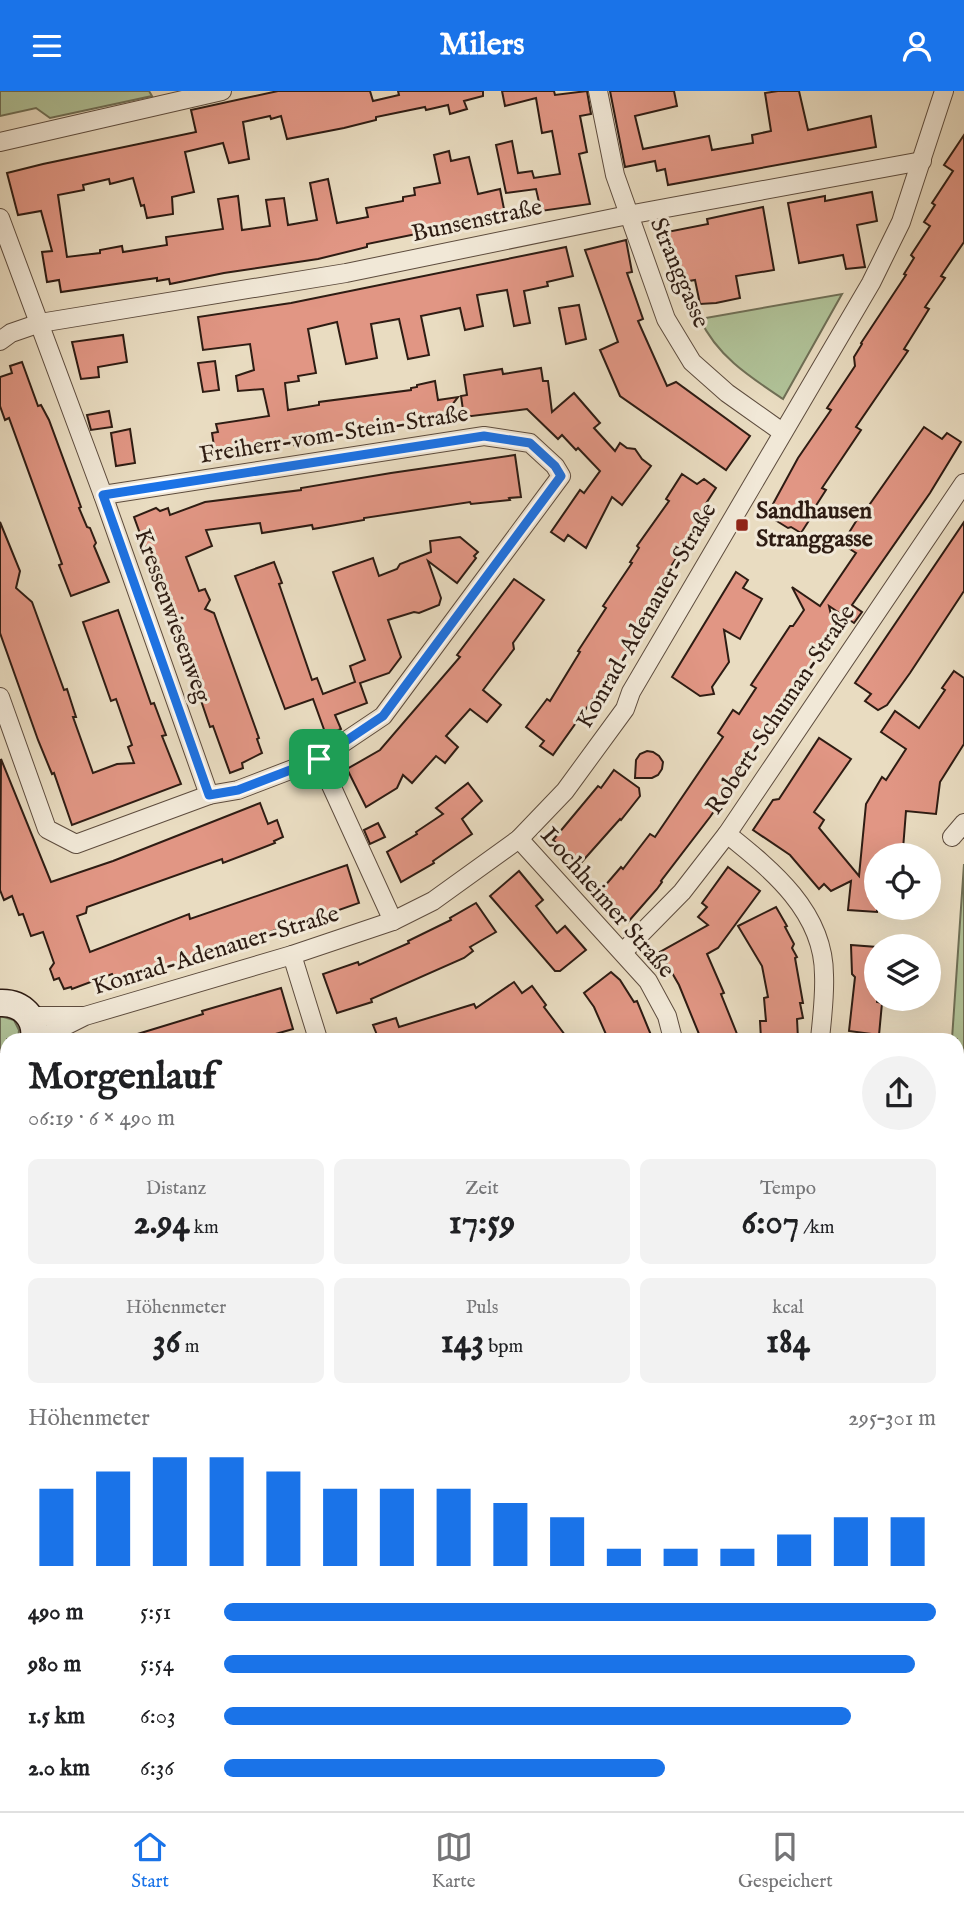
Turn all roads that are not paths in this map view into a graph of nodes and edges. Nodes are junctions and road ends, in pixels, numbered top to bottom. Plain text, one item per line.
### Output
1 (222, 91) edge
2 (598, 91) edge
3 (944, 91) edge
4 (0, 142) edge
5 (922, 161) junction
6 (628, 215) junction
7 (0, 218) edge
8 (40, 323) junction
9 (0, 341) edge
10 (782, 432) junction
11 (964, 483) edge
12 (103, 495) junction
13 (0, 697) edge
14 (319, 759) junction
15 (209, 795) junction
16 (727, 834) junction
17 (519, 838) junction
18 (393, 921) junction
19 (623, 952) junction
20 (292, 955) junction
21 (1, 1001) edge
22 (85, 1016) junction
23 (34, 1032) edge
24 (316, 1033) edge
25 (671, 1033) edge
26 (820, 1033) edge

1 - 4 street
2 - 6 street, Stranggasse
3 - 5 street, Konrad-Adenauer-Straße
5 - 6 street, Bunsenstraße
5 - 10 street, Konrad-Adenauer-Straße
6 - 8 street, Bunsenstraße
6 - 10 street, Stranggasse
7 - 8 street, Kressenwiesenweg
8 - 9 street, Bunsenstraße
8 - 12 street, Kressenwiesenweg
10 - 17 street, Konrad-Adenauer-Straße
11 - 16 street, Robert-Schuman-Straße
12 - 14 street, Freiherr-vom-Stein-Straße
12 - 15 street, Kressenwiesenweg
13 - 15 street, Freiherr-vom-Stein-Straße
14 - 15 street, Freiherr-vom-Stein-Straße
14 - 18 street
16 - 19 street, Robert-Schuman-Straße
16 - 26 street
17 - 18 street, Konrad-Adenauer-Straße
17 - 19 street, Lochheimer Straße
18 - 20 street, Konrad-Adenauer-Straße
19 - 25 street, Lochheimer Straße
20 - 22 street, Konrad-Adenauer-Straße
20 - 24 street
21 - 23 street
22 - 23 street, Konrad-Adenauer-Straße
22 - 23 street, Konrad-Adenauer-Straße

